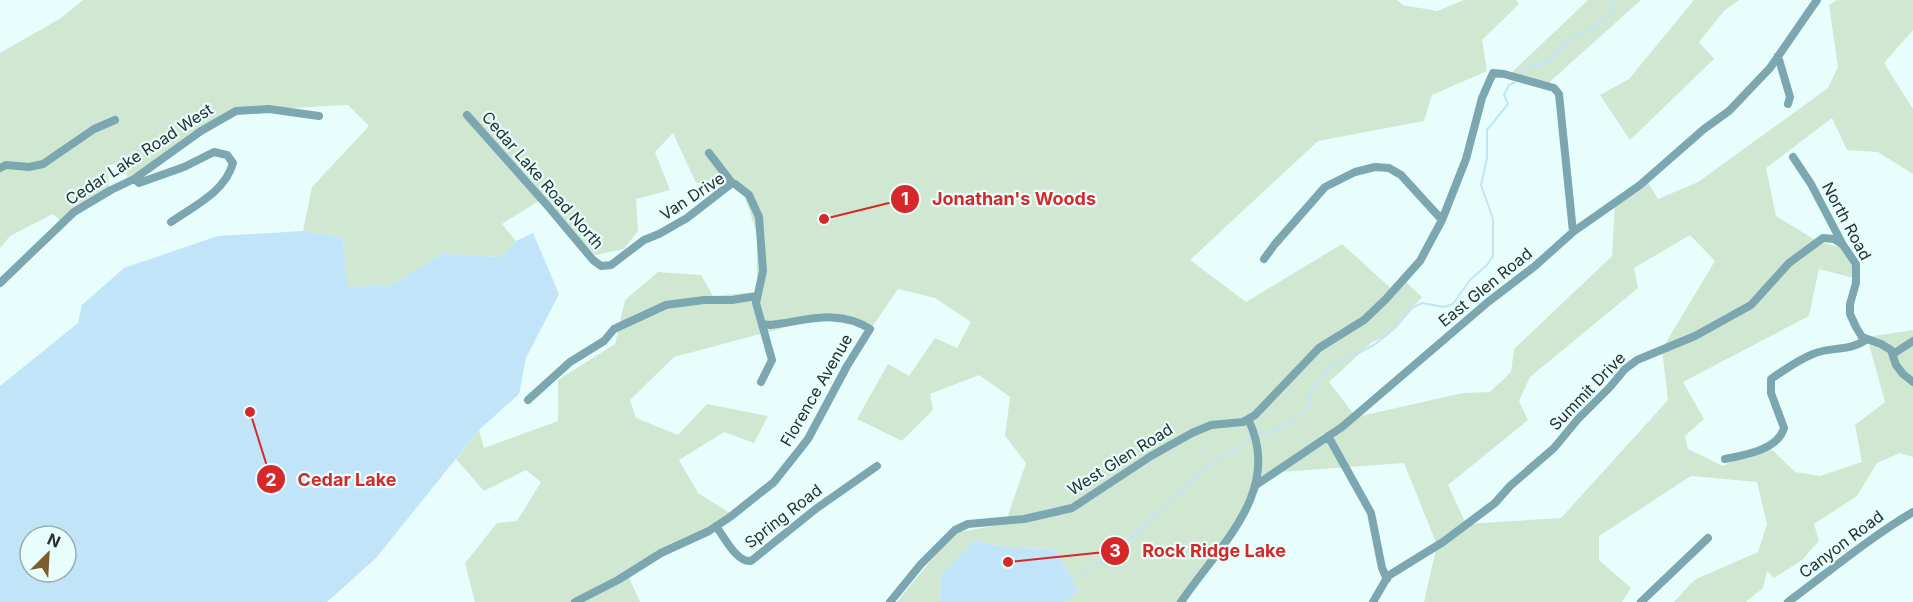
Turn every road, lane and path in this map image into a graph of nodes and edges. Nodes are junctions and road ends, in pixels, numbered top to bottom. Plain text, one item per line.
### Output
1 (1817, 0) edge
2 (1778, 56) junction
3 (1788, 104) dead end
4 (467, 115) dead end
5 (319, 116) dead end
6 (115, 120) dead end
7 (709, 153) dead end
8 (1793, 157) dead end
9 (0, 168) edge
10 (134, 180) junction
11 (732, 183) junction
12 (1442, 220) junction
13 (171, 222) dead end
14 (1573, 232) junction
15 (1843, 244) junction
16 (627, 253) joint
17 (1264, 259) dead end
18 (0, 283) edge
19 (757, 296) junction
20 (762, 324) junction
21 (1867, 339) junction
22 (1913, 341) edge
23 (1893, 354) junction
24 (761, 382) dead end
25 (1913, 382) edge
26 (528, 400) dead end
27 (1248, 419) junction
28 (1328, 436) junction
29 (1725, 459) dead end
30 (877, 466) dead end
31 (1256, 486) junction
32 (1913, 512) edge
33 (717, 526) junction
34 (1708, 538) dead end
35 (1387, 579) junction
36 (575, 602) edge
37 (890, 602) edge
38 (1181, 602) edge
39 (1373, 602) edge
40 (1641, 602) edge
41 (1788, 602) edge

1 - 2 street, East Glen Road
2 - 3 street
2 - 14 street, East Glen Road
4 - 16 street, Cedar Lake Road North
5 - 10 street, Cedar Lake Road West
6 - 9 street
7 - 11 street
8 - 15 street, North Road
10 - 13 street
10 - 18 street, Cedar Lake Road West
11 - 16 street, Van Drive
11 - 19 street, Van Drive
12 - 14 street
12 - 17 street
12 - 27 street
14 - 28 street, East Glen Road
15 - 21 street, North Road
15 - 35 street, Summit Drive
19 - 20 street, Van Drive
19 - 26 street
20 - 24 street, Van Drive
20 - 33 street, Florence Avenue
21 - 23 street, North Road
21 - 29 street
22 - 23 street
23 - 25 street, North Road
27 - 31 street
27 - 37 street, West Glen Road
28 - 31 street, East Glen Road
28 - 35 street
30 - 33 street, Spring Road
31 - 38 street
32 - 41 street, Canyon Road
33 - 36 street, Florence Avenue
34 - 40 street
35 - 39 street, Summit Drive

